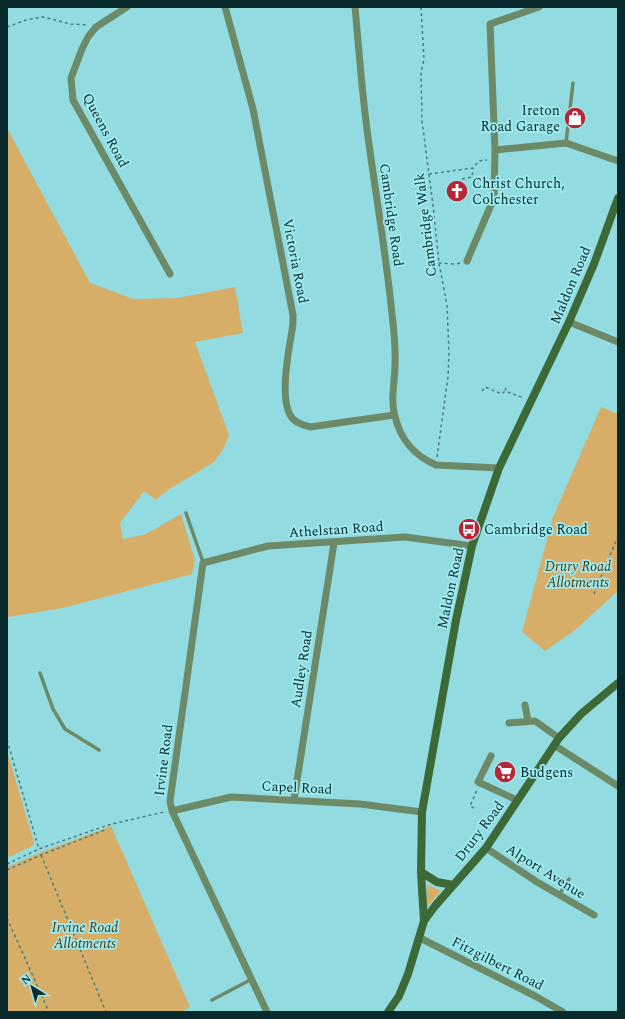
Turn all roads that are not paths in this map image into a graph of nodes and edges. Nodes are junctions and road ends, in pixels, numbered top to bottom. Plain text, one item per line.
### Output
1 (127, 7) edge
2 (225, 7) edge
3 (355, 7) edge
4 (539, 7) edge
5 (573, 83) dead end
6 (566, 143) junction
7 (495, 150) junction
8 (618, 161) edge
9 (617, 202) edge
10 (467, 262) road end
11 (170, 274) dead end
12 (569, 322) junction
13 (618, 342) edge
14 (394, 416) junction
15 (499, 468) junction
16 (186, 513) dead end
17 (334, 543) junction
18 (472, 546) junction
19 (204, 563) junction
20 (40, 673) dead end
21 (618, 683) edge
22 (525, 705) dead end
23 (528, 721) junction
24 (509, 723) dead end
25 (557, 741) junction
26 (99, 750) dead end
27 (491, 756) dead end
28 (618, 786) edge
29 (294, 800) junction
30 (518, 800) junction
31 (172, 811) junction
32 (422, 812) junction
33 (486, 848) junction
34 (421, 872) junction
35 (569, 879) dead end
36 (453, 886) junction
37 (559, 895) junction
38 (594, 915) dead end
39 (424, 921) junction
40 (420, 938) junction
41 (252, 979) junction
42 (212, 1000) dead end
43 (267, 1012) edge
44 (388, 1012) edge
45 (564, 1012) edge

1 - 11 street, Queens Road
2 - 14 street, Victoria Road
3 - 14 street, Cambridge Road
4 - 7 street
5 - 6 lane
6 - 7 street
6 - 8 street
7 - 10 street
9 - 12 main road, Maldon Road
12 - 13 street
12 - 15 main road, Maldon Road
14 - 15 street, Cambridge Road
15 - 18 main road, Maldon Road
16 - 19 lane
17 - 18 street, Athelstan Road
17 - 19 street, Athelstan Road
17 - 29 street, Audley Road
18 - 32 main road, Maldon Road
19 - 31 street, Irvine Road
20 - 26 lane
21 - 25 main road, Drury Road
22 - 23 street
23 - 24 street
23 - 25 street
25 - 28 street
25 - 30 main road, Drury Road
27 - 30 street
29 - 31 street, Capel Road
29 - 32 street, Capel Road
30 - 33 main road, Drury Road
31 - 41 street, Irvine Road
32 - 34 main road, Maldon Road
33 - 36 main road, Drury Road
33 - 37 street, Alport Avenue
34 - 36 main road
34 - 39 main road, Maldon Road
35 - 37 lane
36 - 39 main road, Drury Road
37 - 38 street, Alport Avenue
39 - 40 main road
40 - 44 main road
40 - 45 street, Fitzgilbert Road
41 - 42 lane
41 - 43 street, Irvine Road

